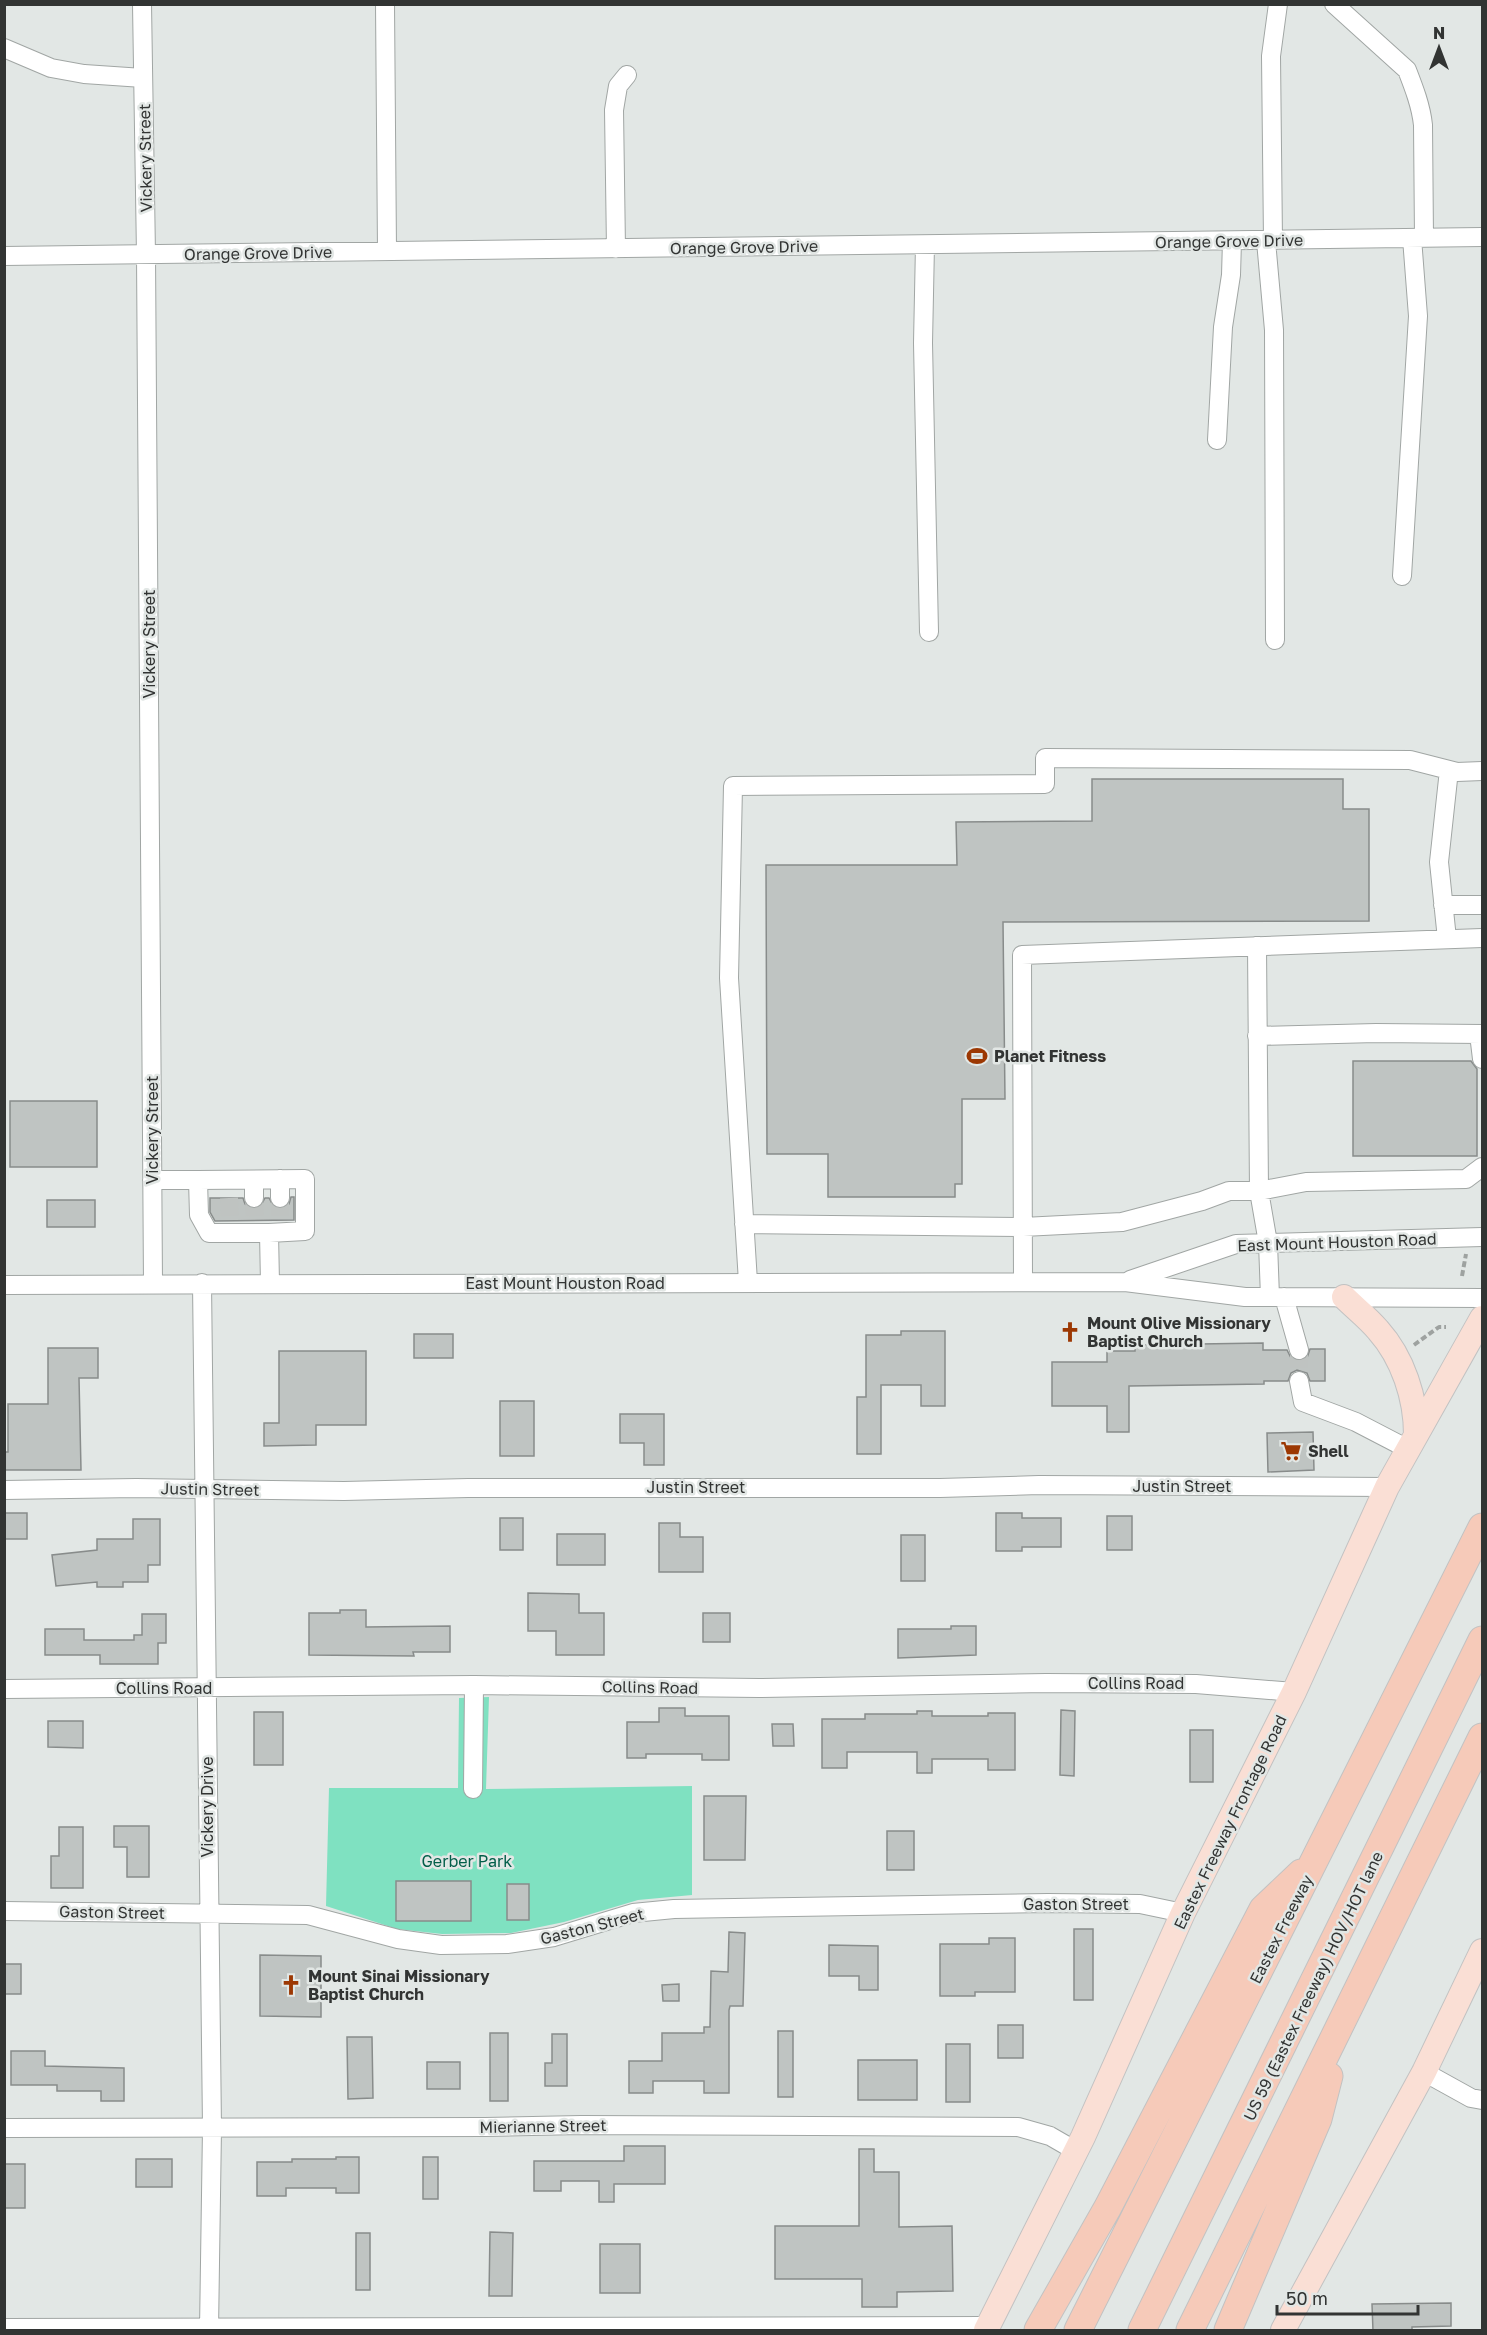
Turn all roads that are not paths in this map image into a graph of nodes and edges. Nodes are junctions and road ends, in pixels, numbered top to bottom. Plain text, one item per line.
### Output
1 (142, 4) edge
2 (385, 4) edge
3 (1278, 4) edge
4 (1334, 4) edge
5 (4, 48) edge
6 (627, 75) dead end
7 (143, 78) junction
8 (1482, 237) edge
9 (1418, 238) junction
10 (1232, 241) junction
11 (1269, 241) junction
12 (925, 245) junction
13 (616, 249) junction
14 (387, 251) junction
15 (146, 255) junction
16 (4, 256) edge
17 (1217, 440) dead end
18 (1402, 576) dead end
19 (929, 632) dead end
20 (1275, 640) dead end
21 (1449, 770) junction
22 (1482, 771) edge
23 (1443, 905) junction
24 (1482, 905) edge
25 (1482, 938) edge
26 (1447, 939) junction
27 (1257, 946) junction
28 (1481, 1034) edge
29 (1257, 1036) junction
30 (1482, 1059) edge
31 (1482, 1167) edge
32 (280, 1179) junction
33 (152, 1180) junction
34 (198, 1180) junction
35 (1258, 1191) junction
36 (280, 1198) tunnel mouth
37 (744, 1224) junction
38 (1023, 1227) junction
39 (268, 1228) junction
40 (1482, 1237) edge
41 (1268, 1243) junction
42 (748, 1282) junction
43 (1023, 1282) junction
44 (1125, 1282) junction
45 (153, 1283) junction
46 (202, 1283) junction
47 (270, 1283) junction
48 (4, 1285) edge
49 (1277, 1297) junction
50 (1344, 1297) junction
51 (1482, 1298) edge
52 (1482, 1318) edge
53 (1299, 1350) tunnel mouth
54 (1482, 1352) edge
55 (1456, 1365) junction
56 (1299, 1381) tunnel mouth
57 (1412, 1442) junction
58 (1387, 1487) junction
59 (204, 1489) junction
60 (4, 1490) edge
61 (1482, 1527) edge
62 (1482, 1640) edge
63 (474, 1685) junction
64 (206, 1687) junction
65 (4, 1689) edge
66 (1294, 1692) junction
67 (1482, 1737) edge
68 (473, 1790) dead end
69 (1315, 1860) junction
70 (4, 1911) edge
71 (208, 1913) junction
72 (1183, 1913) junction
73 (1482, 1951) edge
74 (1341, 2026) junction
75 (1424, 2072) junction
76 (1482, 2100) edge
77 (4, 2128) edge
78 (212, 2128) junction
79 (1076, 2151) junction
80 (4, 2328) edge
81 (987, 2328) edge
82 (209, 2329) edge
83 (1038, 2331) edge
84 (1078, 2331) edge
85 (1142, 2331) edge
86 (1190, 2331) edge
87 (1228, 2331) edge
88 (1283, 2331) edge

1 - 7 street, Vickery Street
2 - 14 street
3 - 11 street
4 - 9 street
5 - 7 street
6 - 13 street
7 - 15 street, Vickery Street
8 - 9 street, Orange Grove Drive
9 - 11 street, Orange Grove Drive
9 - 18 street
10 - 11 street, Orange Grove Drive
10 - 12 street, Orange Grove Drive
10 - 17 street
11 - 20 street
12 - 13 street, Orange Grove Drive
12 - 19 street
13 - 14 street, Orange Grove Drive
14 - 15 street, Orange Grove Drive
15 - 16 street, Orange Grove Drive
15 - 33 street, Vickery Street
21 - 22 street
21 - 23 street
21 - 37 street
23 - 24 street
23 - 26 street
25 - 26 street
26 - 27 street
27 - 29 street
27 - 38 street
28 - 29 street
28 - 30 street
29 - 35 street
31 - 35 street
32 - 34 street
32 - 36 street
32 - 39 street
33 - 34 street
33 - 45 street, Vickery Street
34 - 39 street
35 - 38 street
35 - 41 street
37 - 38 street
37 - 42 street
38 - 43 street
39 - 47 street
40 - 41 street, East Mount Houston Road
41 - 44 street, East Mount Houston Road
41 - 49 street
42 - 43 street, East Mount Houston Road
42 - 47 street, East Mount Houston Road
43 - 44 street, East Mount Houston Road
44 - 49 street, East Mount Houston Road
45 - 46 street, East Mount Houston Road
45 - 48 street, East Mount Houston Road
46 - 47 street, East Mount Houston Road
46 - 59 street, Vickery Drive
49 - 50 street, East Mount Houston Road
49 - 53 street
50 - 51 street, East Mount Houston Road
50 - 57 main road
52 - 55 main road, Eastex Freeway Frontage Road
54 - 55 main road
55 - 57 main road, Eastex Freeway Frontage Road
56 - 57 street
57 - 58 main road, Eastex Freeway Frontage Road
58 - 59 street, Justin Street
58 - 66 main road, Eastex Freeway Frontage Road
59 - 60 street, Justin Street
59 - 64 street, Vickery Drive
61 - 69 highway, Eastex Freeway
62 - 85 highway, US 59 (Eastex Freeway) HOV/HOT lane
63 - 64 street, Collins Road
63 - 66 street, Collins Road
63 - 68 street
64 - 65 street, Collins Road
64 - 71 street, Vickery Drive
66 - 72 main road, Eastex Freeway Frontage Road
67 - 74 highway
69 - 83 highway
69 - 84 highway, Eastex Freeway
70 - 71 street, Gaston Street
71 - 72 street, Gaston Street
71 - 78 street, Vickery Drive
72 - 79 main road, Eastex Freeway Frontage Road
73 - 75 main road
74 - 86 highway
74 - 87 highway
75 - 76 street
75 - 88 main road
77 - 78 street, Mierianne Street
78 - 79 street, Mierianne Street
78 - 82 street, Vickery Drive
79 - 81 main road, Eastex Freeway Frontage Road
80 - 82 street
81 - 82 street

